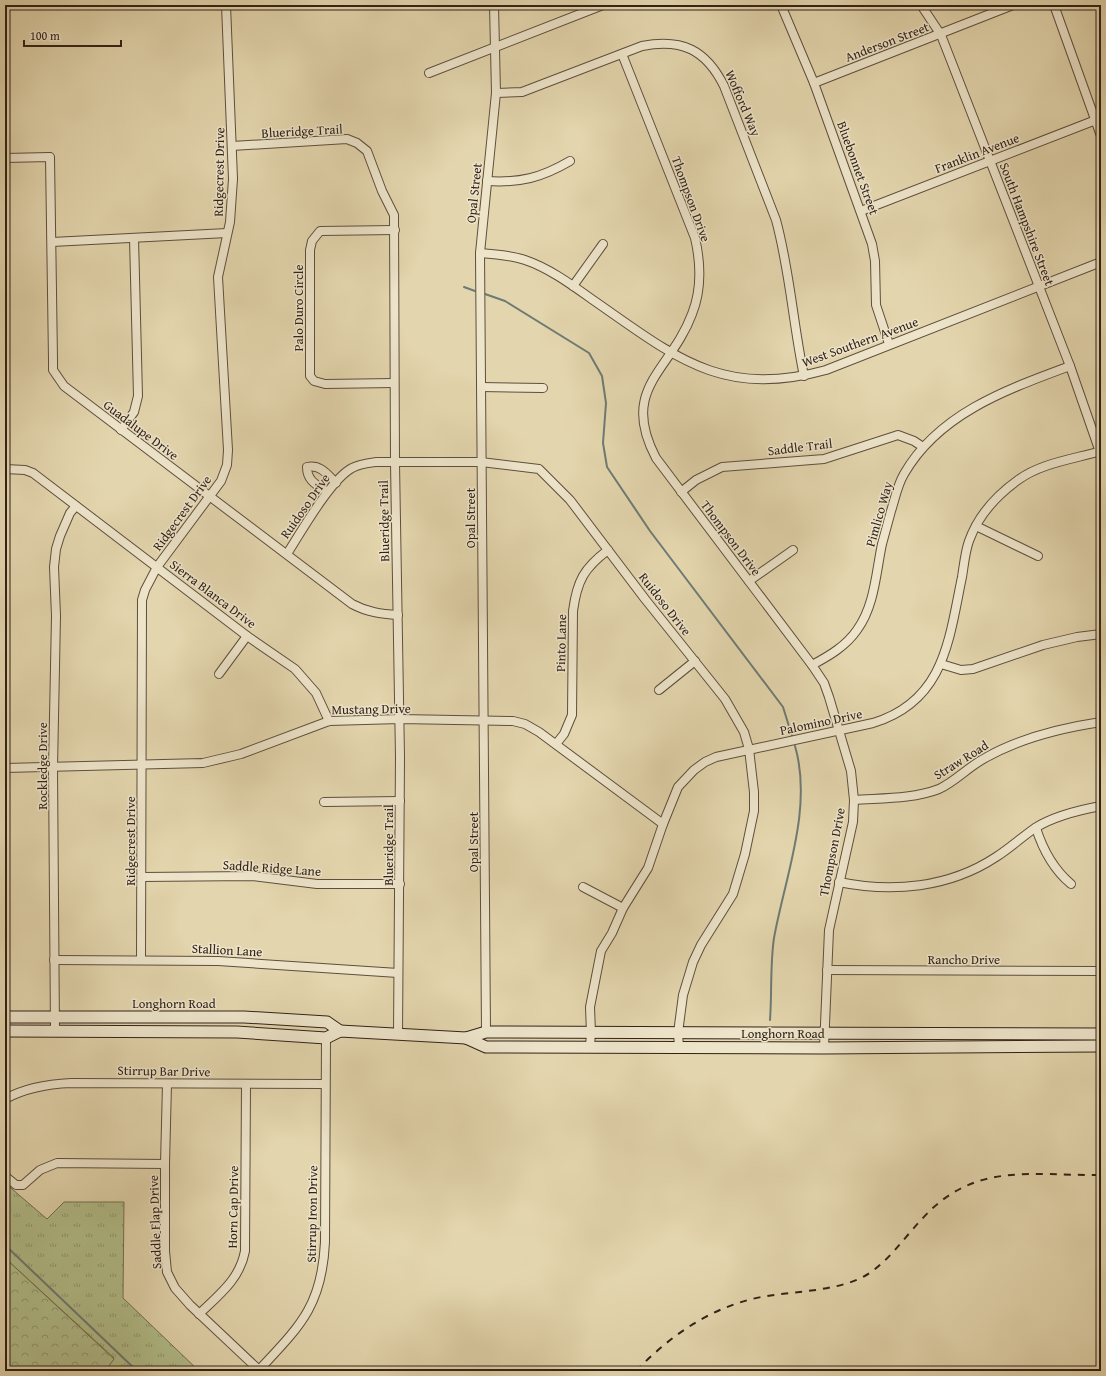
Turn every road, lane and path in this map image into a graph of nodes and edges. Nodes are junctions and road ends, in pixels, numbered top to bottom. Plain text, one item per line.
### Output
1 (226, 5) edge
2 (494, 5) edge
3 (603, 5) edge
4 (781, 5) edge
5 (921, 5) edge
6 (1013, 5) edge
7 (1054, 5) edge
8 (941, 35) junction
9 (496, 46) junction
10 (622, 54) junction
11 (429, 73) dead end
12 (814, 83) junction
13 (496, 92) junction
14 (1098, 120) edge
15 (1101, 136) edge
16 (232, 146) junction
17 (5, 158) edge
18 (570, 161) dead end
19 (990, 161) junction
20 (487, 181) junction
21 (861, 211) junction
22 (395, 230) junction
23 (227, 233) junction
24 (134, 238) junction
25 (52, 242) junction
26 (603, 244) dead end
27 (480, 253) junction
28 (1101, 262) edge
29 (573, 286) junction
30 (1038, 286) junction
31 (889, 344) junction
32 (671, 352) junction
33 (1070, 366) junction
34 (804, 376) junction
35 (394, 383) junction
36 (481, 387) junction
37 (543, 388) dead end
38 (121, 430) junction
39 (923, 447) junction
40 (1101, 452) edge
41 (395, 462) junction
42 (481, 462) junction
43 (5, 469) edge
44 (336, 483) junction
45 (328, 492) junction
46 (681, 492) junction
47 (209, 497) junction
48 (76, 506) junction
49 (976, 526) junction
50 (608, 550) junction
51 (793, 550) dead end
52 (287, 554) junction
53 (1038, 556) dead end
54 (157, 567) junction
55 (749, 581) junction
56 (398, 615) junction
57 (1101, 634) edge
58 (247, 636) junction
59 (695, 661) junction
60 (942, 664) junction
61 (812, 665) junction
62 (219, 674) dead end
63 (659, 690) dead end
64 (400, 719) junction
65 (484, 720) junction
66 (329, 721) junction
67 (1101, 722) edge
68 (839, 731) junction
69 (556, 744) junction
70 (749, 749) junction
71 (142, 766) junction
72 (5, 768) edge
73 (53, 768) junction
74 (854, 800) junction
75 (400, 801) junction
76 (324, 802) dead end
77 (1101, 806) edge
78 (663, 824) junction
79 (1036, 828) junction
80 (142, 876) junction
81 (838, 882) junction
82 (400, 884) junction
83 (1071, 884) dead end
84 (584, 887) dead end
85 (623, 908) junction
86 (54, 960) junction
87 (141, 960) junction
88 (827, 970) junction
89 (1101, 971) edge
90 (398, 973) junction
91 (5, 1017) edge
92 (55, 1017) junction
93 (5, 1031) edge
94 (55, 1031) junction
95 (340, 1031) junction
96 (486, 1032) junction
97 (678, 1033) junction
98 (591, 1034) junction
99 (823, 1034) junction
100 (1097, 1034) edge
101 (398, 1035) junction
102 (326, 1038) junction
103 (466, 1038) junction
104 (590, 1046) junction
105 (1097, 1046) edge
106 (679, 1047) junction
107 (824, 1048) junction
108 (167, 1084) junction
109 (246, 1084) junction
110 (325, 1084) junction
111 (5, 1100) edge
112 (165, 1164) junction
113 (5, 1176) edge
114 (199, 1314) junction
115 (259, 1370) edge

1 - 16 street, Ridgecrest Drive
2 - 9 street, Opal Street
3 - 9 street
4 - 12 street, Bluebonnet Street
5 - 8 street, South Hampshire Street
6 - 8 street, Anderson Street
7 - 14 street
8 - 12 street, Anderson Street
8 - 19 street, South Hampshire Street
9 - 11 street
9 - 13 street, Opal Street
10 - 13 street, Wofford Way
10 - 32 street, Thompson Drive
10 - 34 street, Wofford Way
12 - 21 street, Bluebonnet Street
13 - 20 street, Opal Street
14 - 15 street
14 - 19 street, Franklin Avenue
16 - 22 street, Blueridge Trail
16 - 23 street, Ridgecrest Drive
17 - 25 street, Guadalupe Drive
18 - 20 street
19 - 21 street, Franklin Avenue
19 - 30 street, South Hampshire Street
20 - 27 street, Opal Street
21 - 31 street, Bluebonnet Street
22 - 35 street, Blueridge Trail
22 - 35 street, Palo Duro Circle
23 - 24 street
23 - 47 street, Ridgecrest Drive
24 - 25 street
24 - 38 street
25 - 38 street, Guadalupe Drive
26 - 29 street
27 - 29 street, West Southern Avenue
27 - 36 street, Opal Street
28 - 30 street, West Southern Avenue
29 - 32 street, West Southern Avenue
30 - 31 street, West Southern Avenue
30 - 33 street, South Hampshire Street
31 - 34 street, West Southern Avenue
32 - 34 street, West Southern Avenue
32 - 46 street, Thompson Drive
33 - 39 street, Pimlico Way
33 - 40 street, South Hampshire Street
35 - 41 street, Blueridge Trail
36 - 37 street
36 - 42 street, Opal Street
38 - 47 street, Guadalupe Drive
39 - 46 street, Saddle Trail
39 - 61 street, Pimlico Way
40 - 49 street, Palomino Drive
41 - 42 street, Ruidoso Drive
41 - 44 street, Ruidoso Drive
41 - 56 street, Blueridge Trail
42 - 50 street, Ruidoso Drive
42 - 65 street, Opal Street
43 - 48 street, Sierra Blanca Drive
44 - 45 street, Ruidoso Drive
44 - 45 street
45 - 52 street, Ruidoso Drive
46 - 55 street, Thompson Drive
47 - 52 street, Guadalupe Drive
47 - 54 street, Ridgecrest Drive
48 - 54 street, Sierra Blanca Drive
48 - 73 street, Rockledge Drive
49 - 53 street
49 - 60 street, Palomino Drive
50 - 59 street, Ruidoso Drive
50 - 69 street, Pinto Lane
51 - 55 street
52 - 56 street, Guadalupe Drive
54 - 58 street, Sierra Blanca Drive
54 - 71 street, Ridgecrest Drive
55 - 61 street, Thompson Drive
56 - 64 street, Blueridge Trail
57 - 60 street
58 - 62 street
58 - 66 street, Sierra Blanca Drive
59 - 63 street
59 - 70 street, Ruidoso Drive
60 - 68 street, Palomino Drive
61 - 68 street, Thompson Drive
64 - 65 street, Mustang Drive
64 - 66 street, Mustang Drive
64 - 75 street, Blueridge Trail
65 - 69 street, Mustang Drive
65 - 96 street, Opal Street
66 - 71 street, Mustang Drive
67 - 74 street, Straw Road
68 - 70 street, Palomino Drive
68 - 74 street, Thompson Drive
69 - 78 street, Mustang Drive
70 - 78 street, Palomino Drive
70 - 97 street, Ruidoso Drive
71 - 73 street, Mustang Drive
71 - 80 street, Ridgecrest Drive
72 - 73 street, Mustang Drive
73 - 86 street, Rockledge Drive
74 - 81 street, Thompson Drive
75 - 76 street
75 - 82 street, Blueridge Trail
77 - 79 street
78 - 85 street, Palomino Drive
79 - 81 street
79 - 83 street
80 - 82 street, Saddle Ridge Lane
80 - 87 street, Ridgecrest Drive
81 - 88 street, Thompson Drive
82 - 90 street, Blueridge Trail
84 - 85 street
85 - 98 street, Palomino Drive
86 - 87 street, Stallion Lane
86 - 92 street, Rockledge Drive
87 - 90 street, Stallion Lane
88 - 89 street, Rancho Drive
88 - 99 street, Thompson Drive
90 - 101 street, Blueridge Trail
91 - 92 main road, Longhorn Road
92 - 94 street, Rockledge Drive
92 - 95 main road, Longhorn Road
93 - 94 main road
94 - 102 main road
95 - 101 main road, Longhorn Road
95 - 102 main road
96 - 98 main road, Longhorn Road
96 - 103 main road, Longhorn Road
97 - 98 main road, Longhorn Road
97 - 99 main road, Longhorn Road
97 - 106 street, Ruidoso Drive
98 - 104 street, Palomino Drive
99 - 100 main road, Longhorn Road
99 - 107 street, Thompson Drive
100 - 105 main road
101 - 103 main road, Longhorn Road
102 - 110 street, Stirrup Iron Drive
103 - 104 main road, Longhorn Road
104 - 106 main road, Longhorn Road
105 - 107 main road, Longhorn Road
106 - 107 main road, Longhorn Road
108 - 109 street, Stirrup Bar Drive
108 - 111 street, Stirrup Bar Drive
108 - 112 street, Saddle Flap Drive
109 - 110 street, Stirrup Bar Drive
109 - 114 street, Horn Cap Drive
110 - 115 street, Stirrup Iron Drive
112 - 113 street
112 - 114 street, Saddle Flap Drive
114 - 115 street, Saddle Flap Drive

